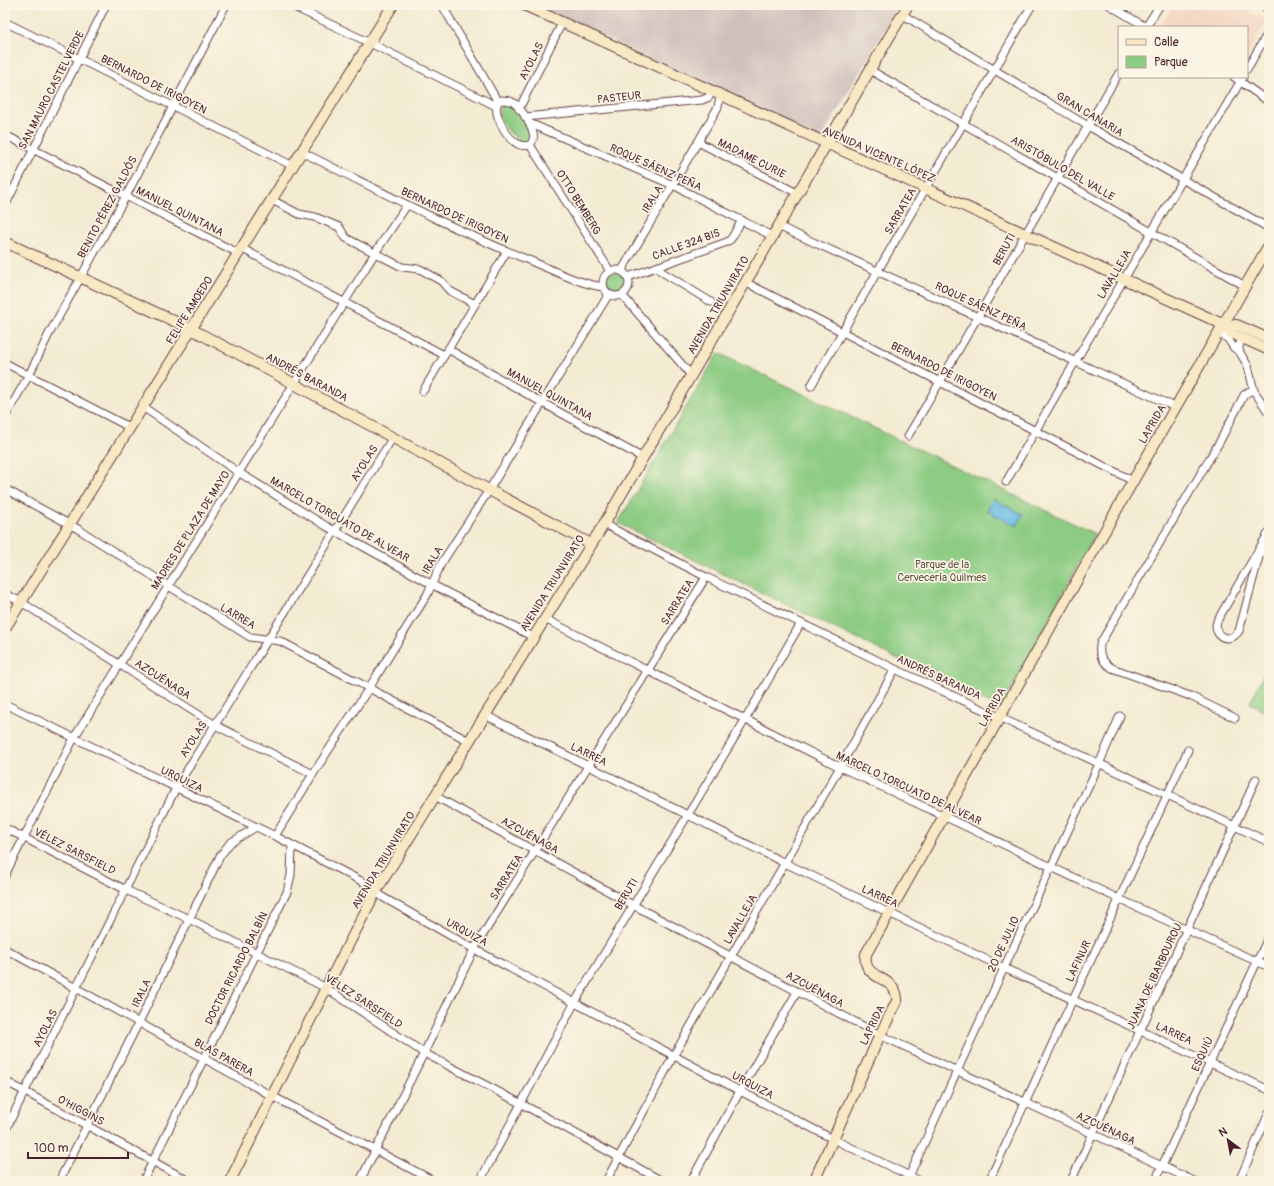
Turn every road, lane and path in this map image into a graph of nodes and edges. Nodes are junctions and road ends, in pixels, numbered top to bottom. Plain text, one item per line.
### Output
1 (106, 5) edge
2 (226, 5) edge
3 (290, 5) edge
4 (393, 5) edge
5 (442, 5) edge
6 (524, 5) edge
7 (908, 5) edge
8 (1032, 5) edge
9 (1109, 5) edge
10 (1160, 5) edge
11 (1260, 5) edge
12 (1269, 9) edge
13 (902, 15) junction
14 (5, 22) edge
15 (562, 23) junction
16 (1144, 26) edge
17 (1147, 26) edge
18 (1269, 31) edge
19 (370, 42) junction
20 (79, 58) junction
21 (1248, 67) edge
22 (994, 69) junction
23 (870, 70) junction
24 (1118, 75) edge
25 (1239, 78) edge
26 (716, 94) junction
27 (1269, 102) edge
28 (497, 104) junction
29 (173, 106) junction
30 (519, 109) junction
31 (527, 120) junction
32 (963, 123) junction
33 (1088, 126) junction
34 (5, 135) edge
35 (698, 142) junction
36 (826, 144) junction
37 (530, 145) junction
38 (34, 150) junction
39 (302, 152) junction
40 (293, 166) junction
41 (1058, 178) junction
42 (1182, 180) junction
43 (673, 185) junction
44 (926, 189) junction
45 (797, 193) junction
46 (126, 196) junction
47 (272, 200) junction
48 (407, 205) junction
49 (5, 206) edge
50 (742, 220) junction
51 (778, 226) junction
52 (1269, 228) edge
53 (1152, 232) junction
54 (1025, 234) junction
55 (772, 236) junction
56 (5, 242) edge
57 (1269, 245) edge
58 (240, 250) junction
59 (507, 251) junction
60 (375, 253) junction
61 (657, 267) junction
62 (622, 270) junction
63 (610, 271) junction
64 (878, 271) junction
65 (628, 277) junction
66 (82, 278) junction
67 (1124, 279) junction
68 (745, 282) junction
69 (1245, 286) junction
70 (603, 287) junction
71 (609, 294) junction
72 (622, 295) junction
73 (344, 302) junction
74 (711, 302) dead end
75 (475, 304) junction
76 (979, 316) junction
77 (191, 329) junction
78 (1221, 329) junction
79 (843, 332) junction
80 (1243, 339) junction
81 (1269, 340) edge
82 (1269, 350) edge
83 (1239, 351) junction
84 (446, 352) junction
85 (1075, 362) junction
86 (5, 363) edge
87 (29, 375) junction
88 (691, 375) junction
89 (940, 381) junction
90 (295, 384) junction
91 (811, 386) dead end
92 (423, 391) dead end
93 (1254, 391) junction
94 (541, 402) junction
95 (143, 406) junction
96 (1175, 407) junction
97 (1269, 413) edge
98 (5, 417) edge
99 (130, 427) junction
100 (1035, 430) junction
101 (908, 436) dead end
102 (393, 437) junction
103 (643, 458) junction
104 (238, 472) junction
105 (1133, 481) junction
106 (1006, 482) dead end
107 (5, 489) edge
108 (489, 490) junction
109 (70, 524) junction
110 (604, 524) junction
111 (334, 531) junction
112 (1269, 532) edge
113 (1263, 542) junction
114 (591, 544) junction
115 (706, 577) junction
116 (431, 584) junction
117 (168, 585) junction
118 (5, 594) edge
119 (21, 602) junction
120 (545, 619) junction
121 (801, 624) junction
122 (5, 628) edge
123 (533, 637) junction
124 (267, 639) junction
125 (120, 664) junction
126 (895, 669) junction
127 (648, 670) junction
128 (369, 688) junction
129 (5, 704) edge
130 (485, 715) junction
131 (1120, 716) dead end
132 (1000, 718) junction
133 (1235, 718) dead end
134 (745, 720) junction
135 (215, 725) junction
136 (74, 738) junction
137 (469, 741) junction
138 (1188, 750) dead end
139 (1099, 764) junction
140 (588, 765) junction
141 (840, 767) junction
142 (313, 774) junction
143 (1256, 779) dead end
144 (176, 788) junction
145 (435, 796) junction
146 (1168, 796) junction
147 (687, 814) junction
148 (944, 816) junction
149 (256, 827) junction
150 (1236, 827) junction
151 (5, 828) edge
152 (275, 836) junction
153 (25, 838) junction
154 (1269, 842) edge
155 (292, 846) junction
156 (535, 851) junction
157 (785, 863) junction
158 (1052, 867) junction
159 (5, 875) edge
160 (126, 890) junction
161 (376, 891) junction
162 (1119, 899) junction
163 (633, 904) junction
164 (890, 913) junction
165 (189, 919) junction
166 (1188, 930) junction
167 (1269, 936) edge
168 (5, 949) edge
169 (474, 949) junction
170 (255, 953) junction
171 (731, 956) junction
172 (1257, 962) junction
173 (1269, 967) edge
174 (1004, 968) junction
175 (77, 988) junction
176 (326, 988) junction
177 (797, 992) junction
178 (1073, 999) junction
179 (575, 1002) junction
180 (139, 1022) junction
181 (1141, 1030) junction
182 (880, 1036) junction
183 (424, 1053) junction
184 (674, 1055) junction
185 (204, 1057) junction
186 (1211, 1063) junction
187 (957, 1071) junction
188 (5, 1081) edge
189 (1269, 1090) edge
190 (740, 1091) junction
191 (24, 1092) junction
192 (272, 1096) junction
193 (520, 1103) junction
194 (1025, 1103) junction
195 (1269, 1113) edge
196 (86, 1125) junction
197 (5, 1131) edge
198 (1093, 1134) junction
199 (833, 1139) junction
200 (375, 1150) junction
201 (619, 1158) junction
202 (153, 1161) junction
203 (1162, 1166) junction
204 (908, 1179) edge
205 (59, 1181) edge
206 (143, 1181) edge
207 (189, 1181) edge
208 (230, 1181) edge
209 (360, 1181) edge
210 (434, 1181) edge
211 (480, 1181) edge
212 (606, 1181) edge
213 (662, 1181) edge
214 (691, 1181) edge
215 (814, 1181) edge
216 (920, 1181) edge
217 (988, 1181) edge
218 (1071, 1181) edge
219 (1155, 1181) edge
220 (1194, 1181) edge
221 (1239, 1181) edge

1 - 20 street, SAN MAURO CASTELVERDE
2 - 29 street, BENITO PÉREZ GALDÓS
3 - 19 street
4 - 19 street, FELIPE AMOEDO
5 - 28 street
6 - 15 street, AVENIDA VICENTE LÓPEZ
7 - 13 street, AVENIDA TRIUNVIRATO
8 - 22 street, SARRATEA
9 - 16 street
10 - 17 street
11 - 12 street
13 - 22 street, GRAN CANARIA
13 - 23 street, AVENIDA TRIUNVIRATO
14 - 20 street, BERNARDO DE IRIGOYEN
15 - 26 street, AVENIDA VICENTE LÓPEZ
15 - 30 street, AYOLAS
18 - 21 street
19 - 28 street
19 - 39 street, FELIPE AMOEDO
20 - 29 street, BERNARDO DE IRIGOYEN
20 - 38 street, SAN MAURO CASTELVERDE
22 - 32 street, SARRATEA
22 - 33 street, GRAN CANARIA
23 - 32 street, ARISTÓBULO DEL VALLE
23 - 36 street, AVENIDA TRIUNVIRATO
24 - 33 street, BERUTI
25 - 27 street
25 - 42 street, LAVALLEJA
26 - 31 street, PASTEUR
26 - 35 street, IRALA
26 - 36 street, AVENIDA VICENTE LÓPEZ
28 - 30 street
28 - 37 street
29 - 40 street, BERNARDO DE IRIGOYEN
29 - 46 street, BENITO PÉREZ GALDÓS
30 - 31 street
31 - 37 street
31 - 43 street, ROQUE SÁENZ PEÑA
32 - 41 street, ARISTÓBULO DEL VALLE
32 - 44 street, SARRATEA
33 - 41 street, BERUTI
33 - 42 street, GRAN CANARIA
34 - 38 street, MANUEL QUINTANA
35 - 43 street, IRALA
35 - 45 street, MADAME CURIE
36 - 44 street, AVENIDA VICENTE LÓPEZ
36 - 45 street, AVENIDA TRIUNVIRATO
37 - 63 street, OTTO BEMBERG
38 - 46 street, MANUEL QUINTANA
38 - 49 street, SAN MAURO CASTELVERDE
39 - 40 street, FELIPE AMOEDO
39 - 48 street, BERNARDO DE IRIGOYEN
40 - 47 street, FELIPE AMOEDO
41 - 53 street, ARISTÓBULO DEL VALLE
41 - 54 street, BERUTI
42 - 52 street, GRAN CANARIA
42 - 53 street, LAVALLEJA
43 - 50 street, ROQUE SÁENZ PEÑA
43 - 62 street, IRALA
44 - 54 street, AVENIDA VICENTE LÓPEZ
44 - 64 street, SARRATEA
45 - 51 street, AVENIDA TRIUNVIRATO
46 - 58 street, MANUEL QUINTANA
46 - 66 street, BENITO PÉREZ GALDÓS
47 - 58 street, FELIPE AMOEDO
47 - 60 street
48 - 59 street, BERNARDO DE IRIGOYEN
48 - 60 street, MADRES DE PLAZA DE MAYO
50 - 55 street, ROQUE SÁENZ PEÑA
50 - 61 street, CALLE 324 BIS
51 - 55 street, AVENIDA TRIUNVIRATO
51 - 64 street, ROQUE SÁENZ PEÑA
53 - 67 street, LAVALLEJA
53 - 69 street, ARISTÓBULO DEL VALLE
54 - 67 street, AVENIDA VICENTE LÓPEZ
54 - 76 street, BERUTI
55 - 68 street, AVENIDA TRIUNVIRATO
56 - 66 street, ANDRÉS BARANDA
57 - 69 street, LAPRIDA
58 - 73 street, MANUEL QUINTANA
58 - 77 street, FELIPE AMOEDO
59 - 70 street, BERNARDO DE IRIGOYEN
59 - 75 street
60 - 73 street, MADRES DE PLAZA DE MAYO
60 - 75 street
61 - 65 street, CALLE 324 BIS
61 - 74 street
62 - 63 street
62 - 65 street
63 - 70 street
64 - 76 street, ROQUE SÁENZ PEÑA
64 - 79 street, SARRATEA
65 - 72 street
66 - 77 street, ANDRÉS BARANDA
66 - 87 street, BENITO PÉREZ GALDÓS
67 - 78 street, AVENIDA VICENTE LÓPEZ
67 - 85 street, LAVALLEJA
68 - 79 street, BERNARDO DE IRIGOYEN
68 - 88 street, AVENIDA TRIUNVIRATO
69 - 78 street, LAPRIDA
70 - 71 street
71 - 72 street
71 - 94 street, IRALA
72 - 88 street
73 - 84 street, MANUEL QUINTANA
73 - 90 street, MADRES DE PLAZA DE MAYO
75 - 84 street
76 - 85 street, ROQUE SÁENZ PEÑA
76 - 89 street, BERUTI
77 - 90 street, ANDRÉS BARANDA
77 - 95 street, FELIPE AMOEDO
78 - 80 street
78 - 81 street
78 - 83 street
78 - 96 street, LAPRIDA
79 - 89 street, BERNARDO DE IRIGOYEN
79 - 91 street, SARRATEA
80 - 82 street
80 - 83 street
83 - 93 street
84 - 92 street
84 - 94 street, MANUEL QUINTANA
85 - 96 street, ROQUE SÁENZ PEÑA
85 - 100 street, LAVALLEJA
86 - 87 street
87 - 98 street, BENITO PÉREZ GALDÓS
87 - 99 street
88 - 103 street, AVENIDA TRIUNVIRATO
89 - 100 street, BERNARDO DE IRIGOYEN
89 - 101 street, BERUTI
90 - 102 street, ANDRÉS BARANDA
90 - 104 street, MADRES DE PLAZA DE MAYO
93 - 97 street
93 - 133 street
94 - 103 street, MANUEL QUINTANA
94 - 108 street, IRALA
95 - 99 street, FELIPE AMOEDO
95 - 104 street, MARCELO TORCUATO DE ALVEAR
96 - 105 street, LAPRIDA
99 - 109 street, FELIPE AMOEDO
100 - 105 street, BERNARDO DE IRIGOYEN
100 - 106 street, LAVALLEJA
102 - 108 street, ANDRÉS BARANDA
102 - 111 street, AYOLAS
103 - 110 street, AVENIDA TRIUNVIRATO
104 - 111 street, MARCELO TORCUATO DE ALVEAR
104 - 117 street, MADRES DE PLAZA DE MAYO
105 - 132 street, LAPRIDA
107 - 109 street, LARREA
108 - 114 street, ANDRÉS BARANDA
108 - 116 street, IRALA
109 - 117 street, LARREA
109 - 119 street, FELIPE AMOEDO
110 - 114 street, AVENIDA TRIUNVIRATO
110 - 115 street, ANDRÉS BARANDA
111 - 116 street, MARCELO TORCUATO DE ALVEAR
111 - 124 street, AYOLAS
112 - 113 street
113 - 113 street
114 - 120 street, AVENIDA TRIUNVIRATO
115 - 121 street, ANDRÉS BARANDA
115 - 127 street, SARRATEA
116 - 123 street, MARCELO TORCUATO DE ALVEAR
116 - 128 street, IRALA
117 - 124 street, LARREA
117 - 125 street, MADRES DE PLAZA DE MAYO
118 - 119 street, AZCUÉNAGA
119 - 122 street, FELIPE AMOEDO
119 - 125 street, AZCUÉNAGA
120 - 123 street, AVENIDA TRIUNVIRATO
120 - 127 street, MARCELO TORCUATO DE ALVEAR
121 - 126 street, ANDRÉS BARANDA
121 - 134 street, BERUTI
123 - 130 street, AVENIDA TRIUNVIRATO
124 - 128 street, LARREA
124 - 135 street, AYOLAS
125 - 135 street, AZCUÉNAGA
125 - 136 street, MADRES DE PLAZA DE MAYO
126 - 132 street, ANDRÉS BARANDA
126 - 141 street, LAVALLEJA
127 - 134 street, MARCELO TORCUATO DE ALVEAR
127 - 140 street, SARRATEA
128 - 137 street, LARREA
128 - 142 street, IRALA
129 - 136 street, URQUIZA
130 - 137 street, AVENIDA TRIUNVIRATO
130 - 140 street, LARREA
131 - 139 street, 20 DE JULIO
132 - 139 street, ANDRÉS BARANDA
132 - 148 street, LAPRIDA
134 - 141 street, MARCELO TORCUATO DE ALVEAR
134 - 147 street, BERUTI
135 - 142 street, AZCUÉNAGA
135 - 144 street, AYOLAS
136 - 144 street, URQUIZA
136 - 153 street, MADRES DE PLAZA DE MAYO
137 - 145 street, AVENIDA TRIUNVIRATO
138 - 146 street, LAFINUR
139 - 146 street, ANDRÉS BARANDA
139 - 158 street, 20 DE JULIO
140 - 147 street, LARREA
140 - 156 street, SARRATEA
141 - 148 street, MARCELO TORCUATO DE ALVEAR
141 - 157 street, LAVALLEJA
142 - 152 street, IRALA
143 - 150 street, JUANA DE IBARBOUROU
144 - 149 street, URQUIZA
144 - 160 street, AYOLAS
145 - 156 street, AZCUÉNAGA
145 - 161 street, AVENIDA TRIUNVIRATO
146 - 150 street, ANDRÉS BARANDA
146 - 162 street, LAFINUR
147 - 157 street, LARREA
147 - 163 street, BERUTI
148 - 158 street, MARCELO TORCUATO DE ALVEAR
148 - 164 street, LAPRIDA
149 - 152 street, URQUIZA
149 - 165 street, IRALA
150 - 154 street, ANDRÉS BARANDA
150 - 166 street, JUANA DE IBARBOUROU
151 - 153 street, VÉLEZ SARSFIELD
152 - 155 street, URQUIZA
153 - 159 street, MADRES DE PLAZA DE MAYO
153 - 160 street, VÉLEZ SARSFIELD
155 - 161 street, URQUIZA
155 - 170 street, DOCTOR RICARDO BALBÍN
156 - 163 street, AZCUÉNAGA
156 - 169 street, SARRATEA
157 - 164 street, LARREA
157 - 171 street, LAVALLEJA
158 - 162 street, MARCELO TORCUATO DE ALVEAR
158 - 174 street, 20 DE JULIO
160 - 165 street, VÉLEZ SARSFIELD
160 - 175 street, AYOLAS
161 - 169 street, URQUIZA
161 - 176 street, AVENIDA TRIUNVIRATO
162 - 166 street, MARCELO TORCUATO DE ALVEAR
162 - 178 street, LAFINUR
163 - 171 street, AZCUÉNAGA
163 - 179 street, BERUTI
164 - 174 street, LARREA
164 - 182 street, LAPRIDA
165 - 170 street, VÉLEZ SARSFIELD
165 - 180 street, IRALA
166 - 172 street, MARCELO TORCUATO DE ALVEAR
166 - 181 street, JUANA DE IBARBOUROU
167 - 172 street, ESQUIÚ
168 - 175 street, BLAS PARERA
169 - 179 street, URQUIZA
169 - 183 street, SARRATEA
170 - 176 street, VÉLEZ SARSFIELD
170 - 185 street, DOCTOR RICARDO BALBÍN
171 - 177 street, AZCUÉNAGA
171 - 184 street, LAVALLEJA
172 - 173 street, MARCELO TORCUATO DE ALVEAR
172 - 186 street, ESQUIÚ
174 - 178 street, LARREA
174 - 187 street, 20 DE JULIO
175 - 180 street, BLAS PARERA
175 - 191 street, AYOLAS
176 - 183 street, VÉLEZ SARSFIELD
176 - 192 street, AVENIDA TRIUNVIRATO
177 - 182 street, AZCUÉNAGA
177 - 190 street
178 - 181 street, LARREA
178 - 194 street, LAFINUR
179 - 184 street, URQUIZA
179 - 193 street, BERUTI
180 - 185 street, BLAS PARERA
180 - 196 street, IRALA
181 - 186 street, LARREA
181 - 198 street, JUANA DE IBARBOUROU
182 - 187 street, AZCUÉNAGA
182 - 199 street, LAPRIDA
183 - 193 street, VÉLEZ SARSFIELD
183 - 200 street, SARRATEA
184 - 190 street, URQUIZA
184 - 201 street, LAVALLEJA
185 - 192 street, BLAS PARERA
185 - 202 street, DOCTOR RICARDO BALBÍN
186 - 189 street, LARREA
186 - 203 street, ESQUIÚ
187 - 194 street, AZCUÉNAGA
187 - 204 street, 20 DE JULIO
188 - 191 street, O'HIGGINS
190 - 199 street, URQUIZA
190 - 214 street
191 - 196 street, O'HIGGINS
191 - 197 street, AYOLAS
192 - 200 street, BLAS PARERA
192 - 208 street, AVENIDA TRIUNVIRATO
193 - 201 street, VÉLEZ SARSFIELD
193 - 211 street, BERUTI
194 - 198 street, AZCUÉNAGA
194 - 217 street, LAFINUR
195 - 221 street
196 - 202 street, O'HIGGINS
196 - 205 street, IRALA
198 - 203 street, AZCUÉNAGA
198 - 218 street, JUANA DE IBARBOUROU
199 - 204 street, URQUIZA
199 - 215 street, LAPRIDA
200 - 209 street, SARRATEA
200 - 210 street, BLAS PARERA
201 - 212 street, LAVALLEJA
201 - 213 street, VÉLEZ SARSFIELD
202 - 206 street, DOCTOR RICARDO BALBÍN
202 - 207 street, O'HIGGINS
203 - 219 street, ESQUIÚ
203 - 220 street, AZCUÉNAGA
204 - 216 street, URQUIZA

